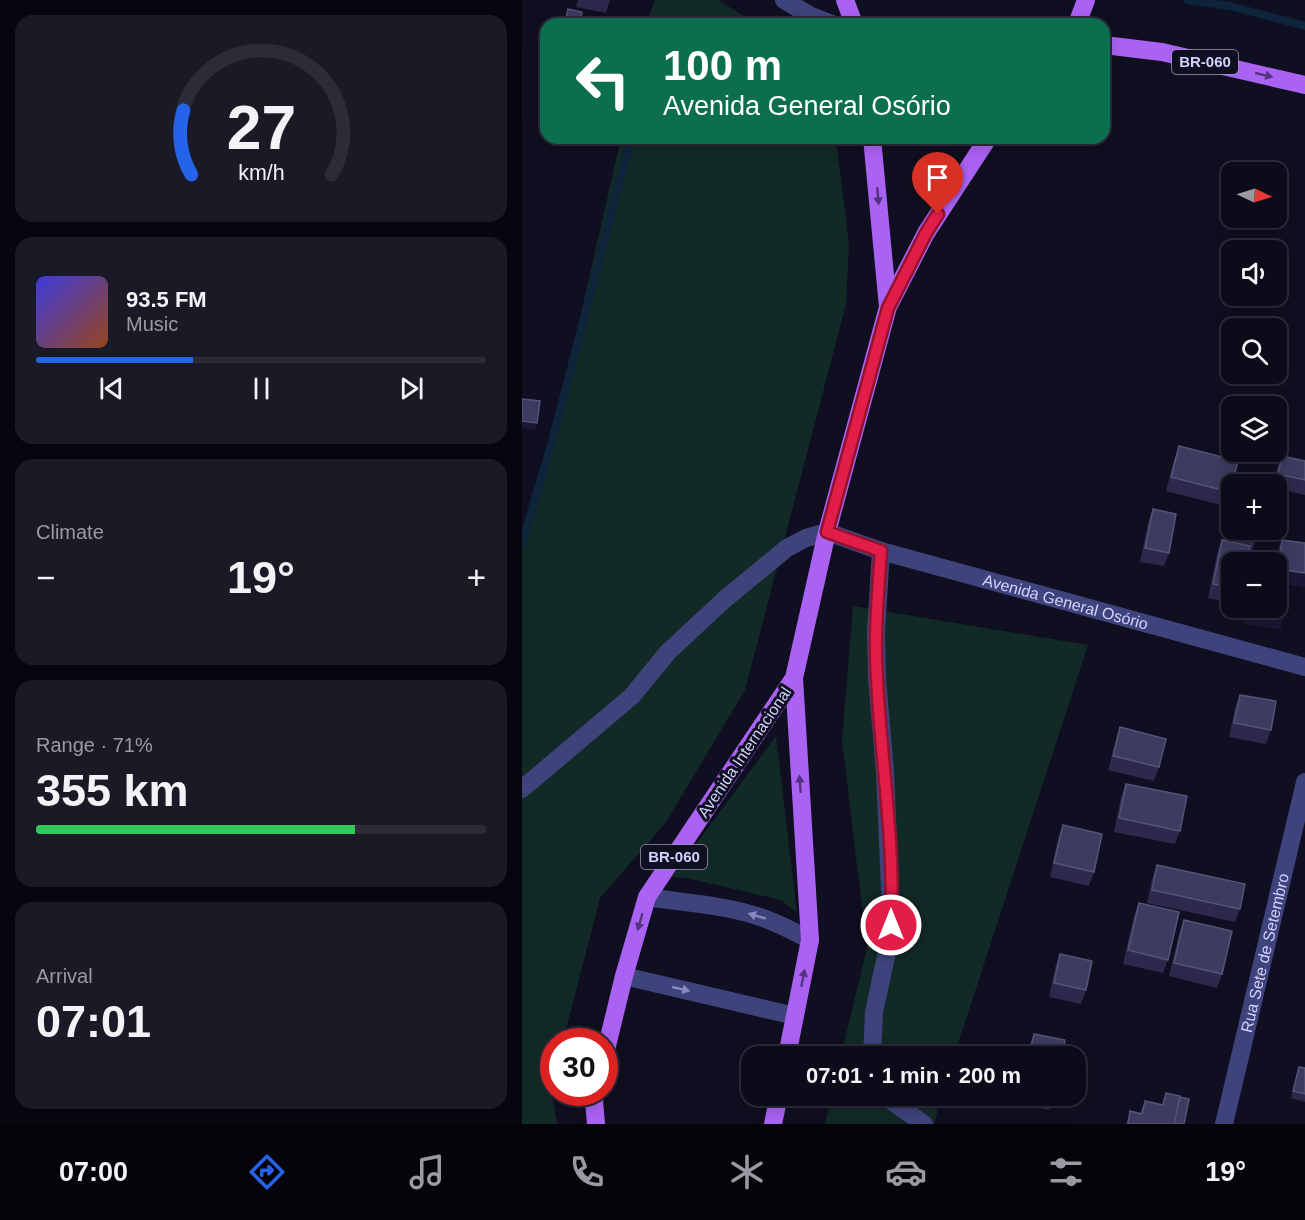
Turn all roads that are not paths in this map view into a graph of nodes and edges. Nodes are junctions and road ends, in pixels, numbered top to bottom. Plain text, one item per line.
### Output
1 (784, 0) edge
2 (845, 0) edge
3 (1086, 0) edge
4 (816, 18) edge
5 (852, 18) edge
6 (1079, 18) edge
7 (1110, 46) edge
8 (1305, 85) edge
9 (873, 144) edge
10 (984, 144) edge
11 (888, 308) junction
12 (827, 532) junction
13 (881, 551) junction
14 (1305, 667) edge
15 (794, 678) junction
16 (1305, 782) edge
17 (522, 789) edge
18 (647, 897) junction
19 (810, 940) junction
20 (624, 976) junction
21 (795, 1016) junction
22 (611, 1028) edge
23 (789, 1046) edge
24 (872, 1046) edge
25 (594, 1106) edge
26 (776, 1106) edge
27 (899, 1106) edge
28 (596, 1124) edge
29 (772, 1124) edge
30 (924, 1124) edge
31 (1224, 1124) edge

1 - 4 street
2 - 5 main road
3 - 6 main road
7 -> 8 main road, BR-060
9 -> 11 main road, Avenida Internacional / BR-060
10 - 11 main road, Avenida Internacional / BR-060
11 - 12 main road, Avenida Internacional / BR-060
12 - 13 street, Avenida General Osório
12 - 15 main road, Avenida Internacional / BR-060
12 - 17 street
13 - 14 street, Avenida General Osório
13 - 24 street
15 - 18 main road, Avenida Internacional / BR-060
19 -> 15 main road, Avenida Internacional / BR-060
16 - 31 street, Rua Sete de Setembro
19 -> 18 street
18 -> 20 main road, Avenida Internacional / BR-060
21 -> 19 main road, Avenida Internacional / BR-060
20 -> 21 street
20 - 22 main road, Avenida Internacional / BR-060
21 - 23 main road, Avenida Internacional / BR-060
25 - 28 main road
26 - 29 main road
27 - 30 street

